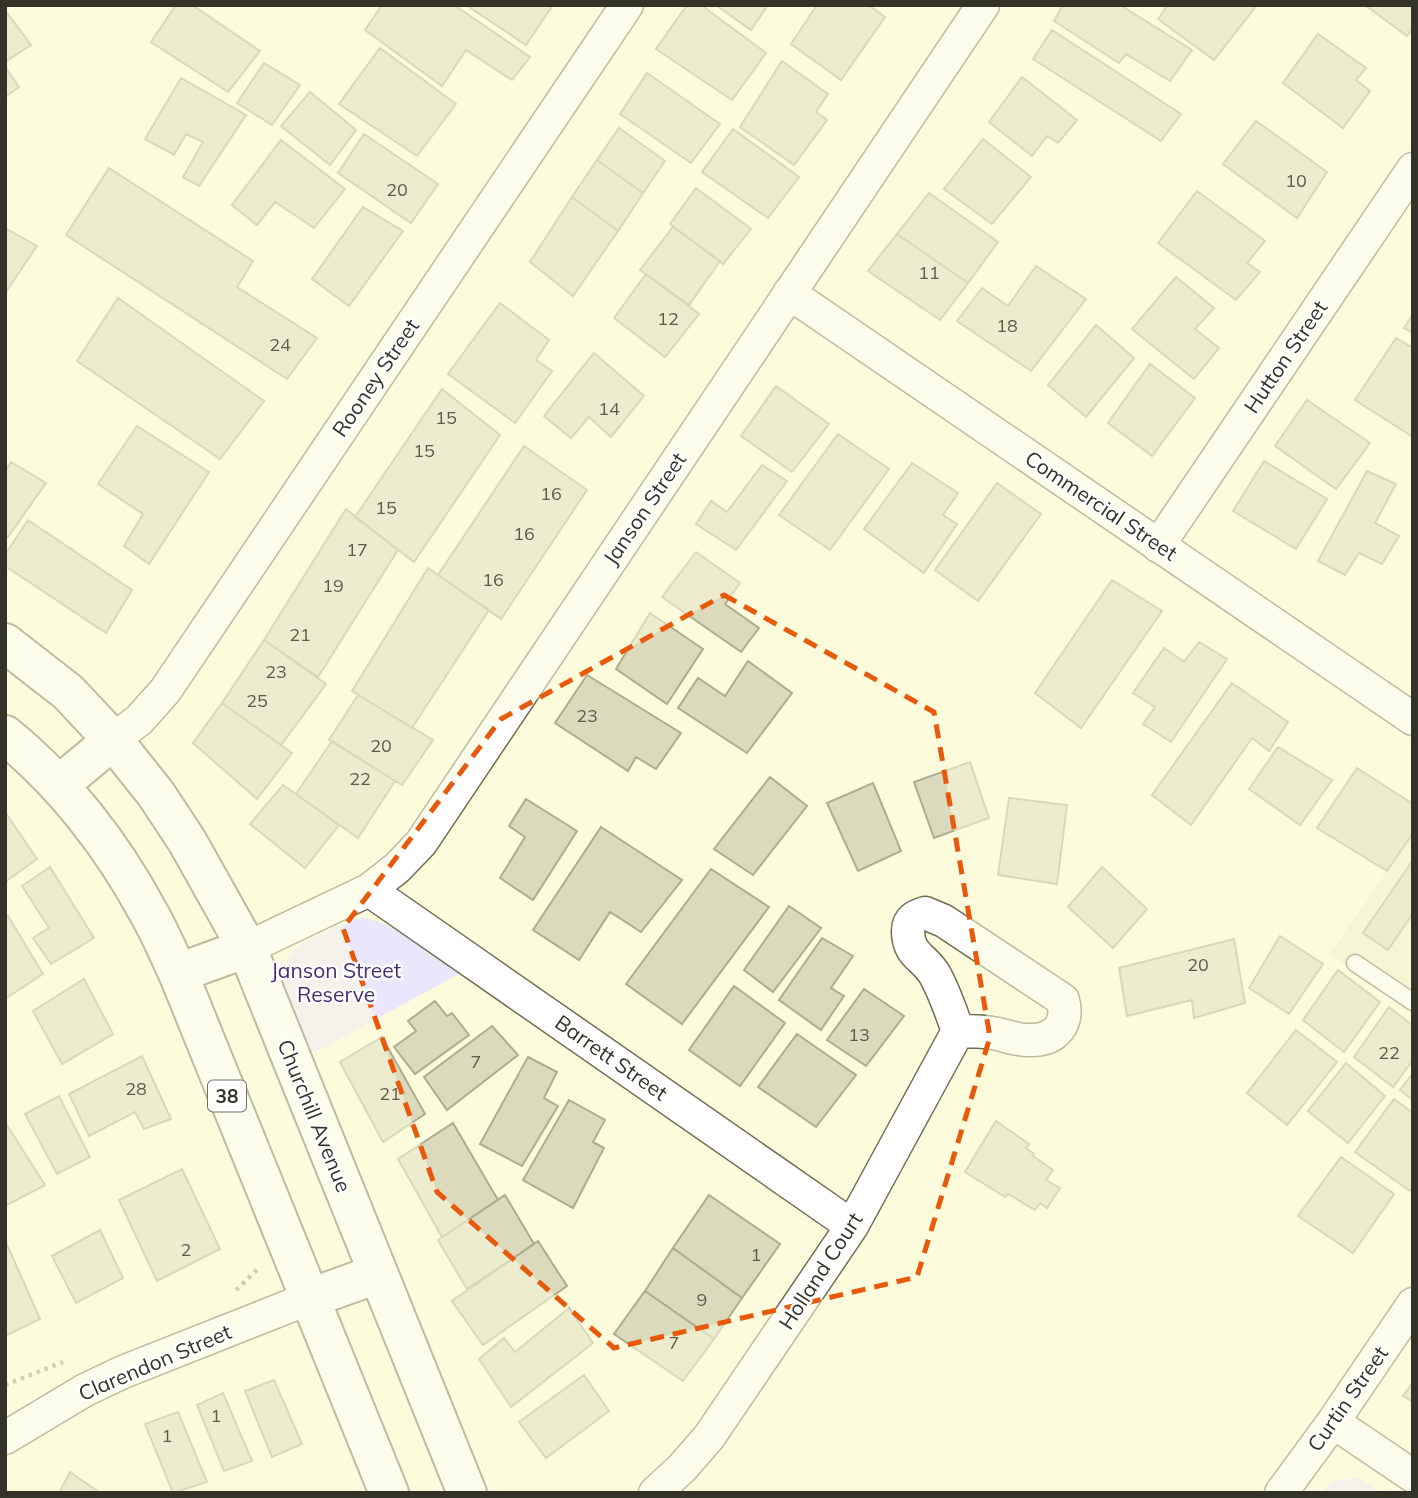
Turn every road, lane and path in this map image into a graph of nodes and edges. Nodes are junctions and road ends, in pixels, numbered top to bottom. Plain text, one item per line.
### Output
1 (628, 5) edge
2 (983, 5) edge
3 (1413, 169) edge
4 (789, 293) junction
5 (1158, 546) junction
6 (5, 643) edge
7 (1413, 719) edge
8 (5, 735) edge
9 (113, 740) junction
10 (59, 785) junction
11 (369, 890) junction
12 (247, 948) junction
13 (1355, 963) dead end
14 (178, 973) junction
15 (1413, 1002) edge
16 (958, 1031) junction
17 (852, 1226) junction
18 (377, 1274) junction
19 (310, 1298) junction
20 (1413, 1304) edge
21 (1333, 1422) junction
22 (5, 1438) edge
23 (1413, 1476) edge
24 (388, 1493) edge
25 (467, 1493) edge
26 (655, 1493) edge
27 (1281, 1493) edge

1 - 9 street, Rooney Street
2 - 4 street, Janson Street
3 - 5 street, Hutton Street
4 - 5 street, Commercial Street
4 - 11 street, Janson Street
5 - 7 street, Commercial Street
6 - 9 main road, Churchill Avenue
8 - 10 main road, 38
9 - 10 main road
9 - 12 main road, Churchill Avenue
10 - 14 main road, 38
11 - 12 street, Janson Street
11 - 17 street, Barrett Street
12 - 14 main road
12 - 18 main road, Churchill Avenue
13 - 15 lane
14 - 19 main road, 38
16 - 16 street
16 - 17 street, Holland Court
17 - 26 street, Holland Court
18 - 19 main road
18 - 25 main road, Churchill Avenue
19 - 22 street, Clarendon Street
19 - 24 main road, 38
20 - 21 street, Curtin Street
21 - 23 street
21 - 27 street, Curtin Street

